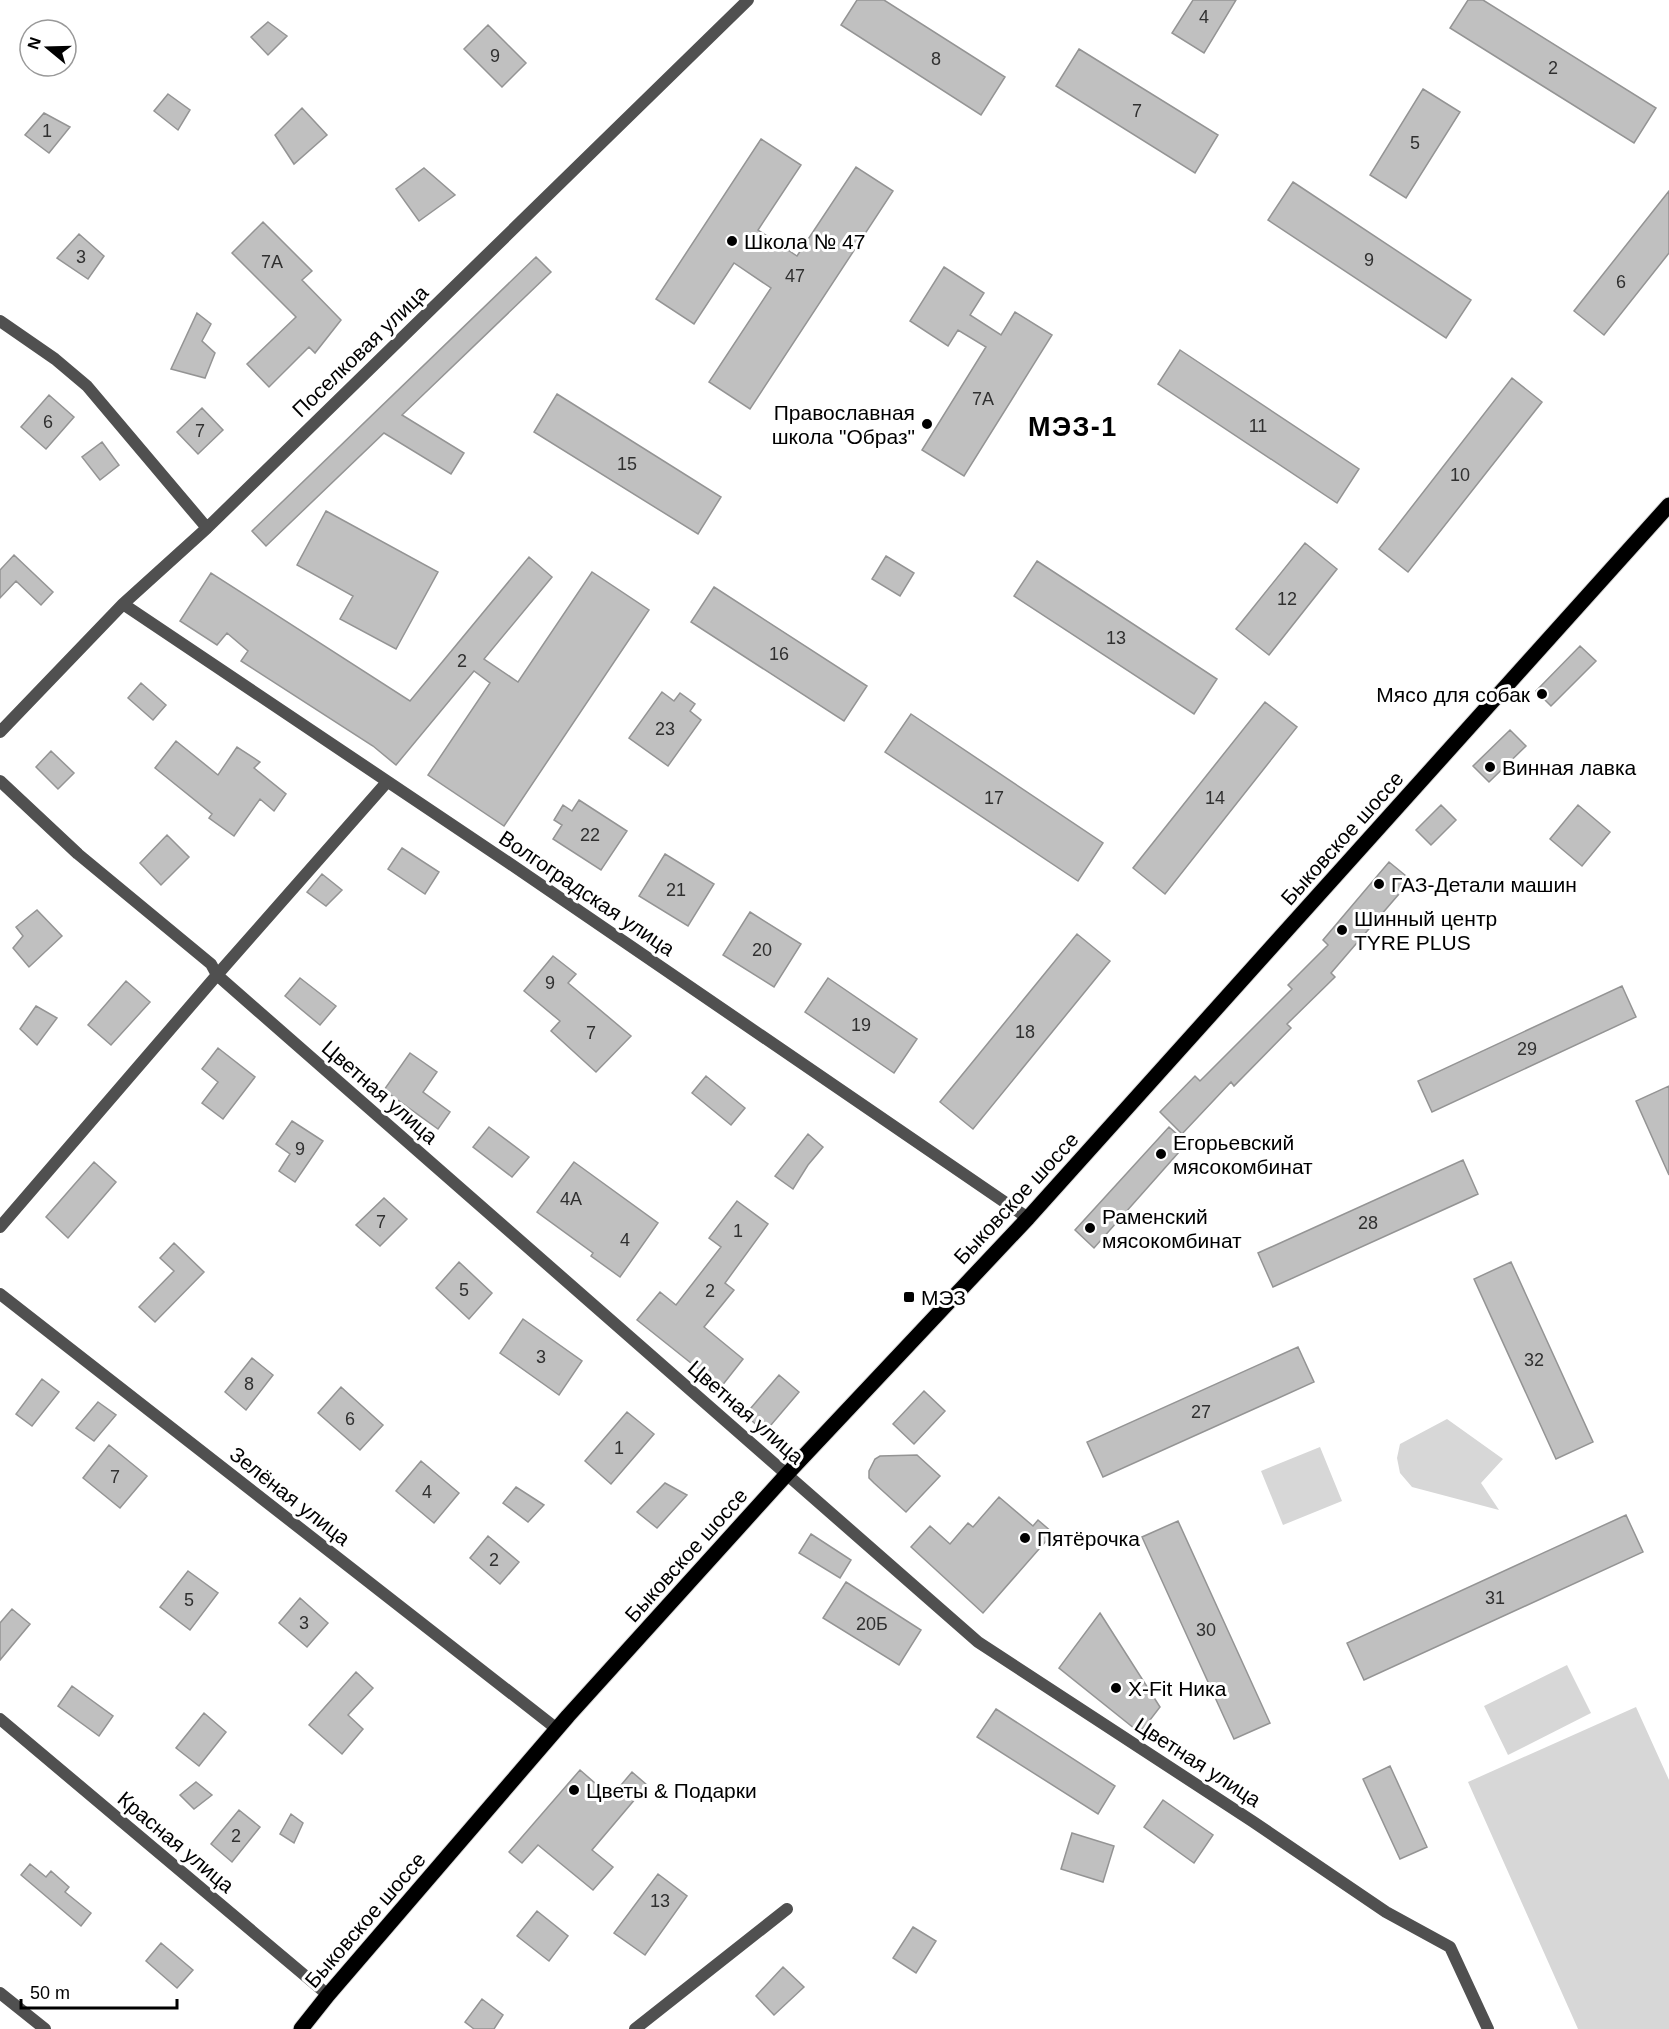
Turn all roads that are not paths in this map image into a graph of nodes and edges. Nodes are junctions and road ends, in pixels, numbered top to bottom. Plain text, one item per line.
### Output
1 (748, 0) edge
2 (0, 321) edge
3 (1669, 505) edge
4 (207, 528) junction
5 (123, 604) junction
6 (0, 732) edge
7 (0, 781) edge
8 (387, 783) junction
9 (216, 975) junction
10 (1028, 1218) junction
11 (0, 1227) edge
12 (0, 1294) edge
13 (787, 1474) junction
14 (0, 1719) edge
15 (557, 1729) junction
16 (787, 1909) dead end
17 (0, 1993) edge
18 (328, 1995) junction
19 (45, 2029) edge
20 (301, 2029) edge
21 (635, 2029) edge
22 (1488, 2029) edge

1 - 4 street, Поселковая улица
2 - 4 street
3 - 10 main road, Быковское шоссе
4 - 5 street, Поселковая улица
5 - 6 street, Поселковая улица
5 - 8 street, Волгоградская улица
7 - 9 street, Цветная улица
8 - 9 street
8 - 10 street, Волгоградская улица
9 - 11 street
9 - 13 street, Цветная улица
10 - 13 main road, Быковское шоссе
12 - 15 street, Зелёная улица
13 - 15 main road, Быковское шоссе
13 - 22 street, Цветная улица
14 - 18 street, Красная улица
15 - 18 main road, Быковское шоссе
16 - 21 street
17 - 19 street
18 - 20 main road, Быковское шоссе

